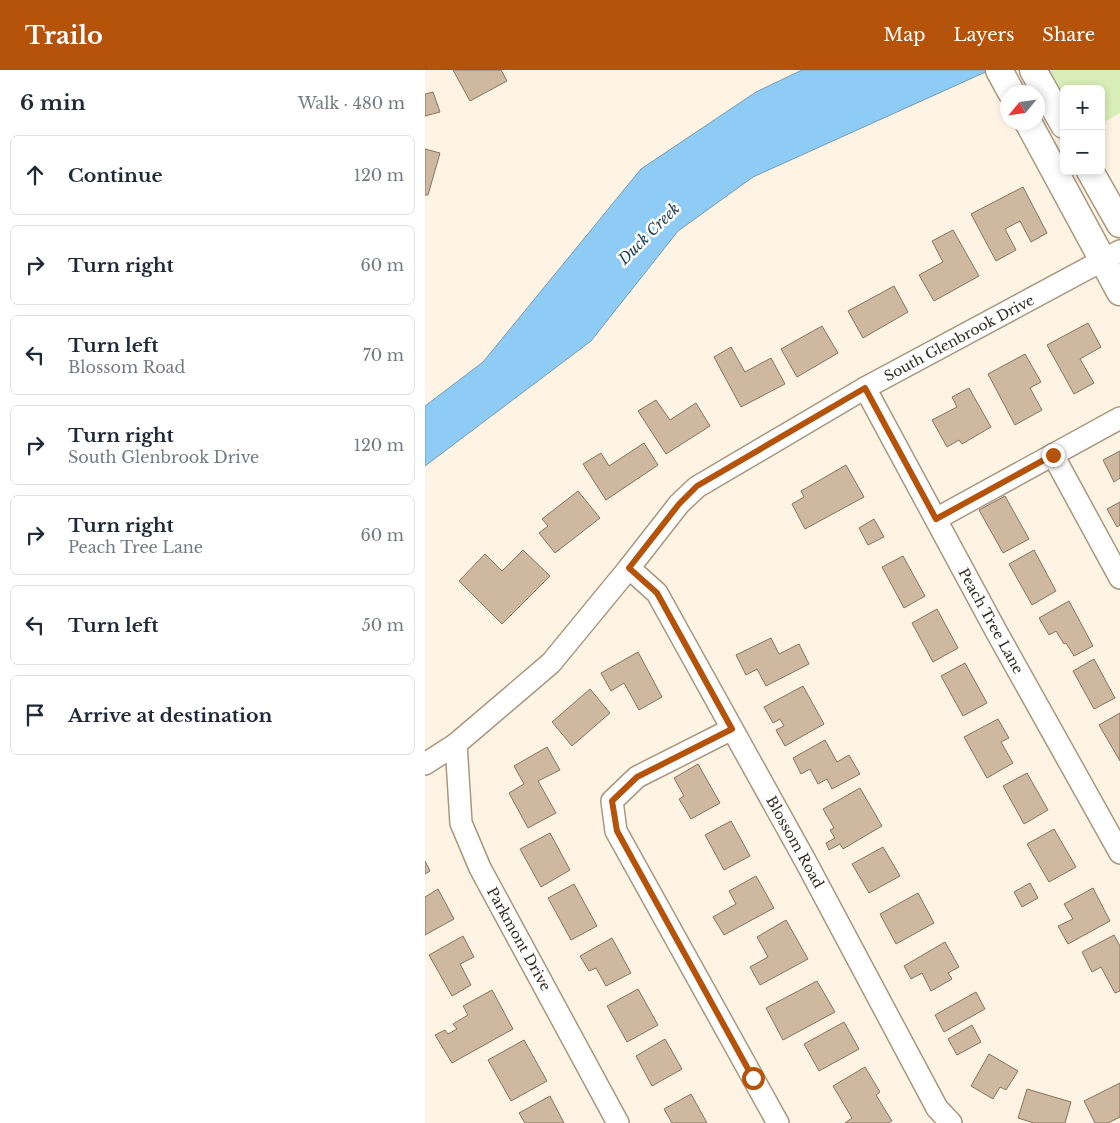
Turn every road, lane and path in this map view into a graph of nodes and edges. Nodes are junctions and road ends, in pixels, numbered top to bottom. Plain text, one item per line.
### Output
1 (999, 70) edge
2 (1033, 70) edge
3 (1007, 85) edge
4 (1060, 118) edge
5 (1033, 130) edge
6 (1092, 175) edge
7 (1120, 224) edge
8 (1111, 256) edge
9 (1120, 292) edge
10 (865, 388) junction
11 (1120, 418) edge
12 (1053, 455) junction
13 (936, 519) junction
14 (629, 568) junction
15 (1120, 578) edge
16 (732, 729) junction
17 (456, 744) junction
18 (425, 764) edge
19 (1120, 853) edge
20 (618, 1123) edge
21 (778, 1123) edge
22 (951, 1123) edge

1 - 3 main road
2 - 4 main road
5 - 8 main road
6 - 7 main road
8 - 9 main road
8 - 10 street, South Glenbrook Drive
10 - 13 street, Peach Tree Lane
10 - 14 street, South Glenbrook Drive
11 - 12 street
12 - 13 street
12 - 15 street
13 - 19 street, Peach Tree Lane
14 - 16 street, Blossom Road
14 - 17 street, South Glenbrook Drive
16 - 21 street
16 - 22 street, Blossom Road
17 - 18 street, South Glenbrook Drive
17 - 20 street, Parkmont Drive

